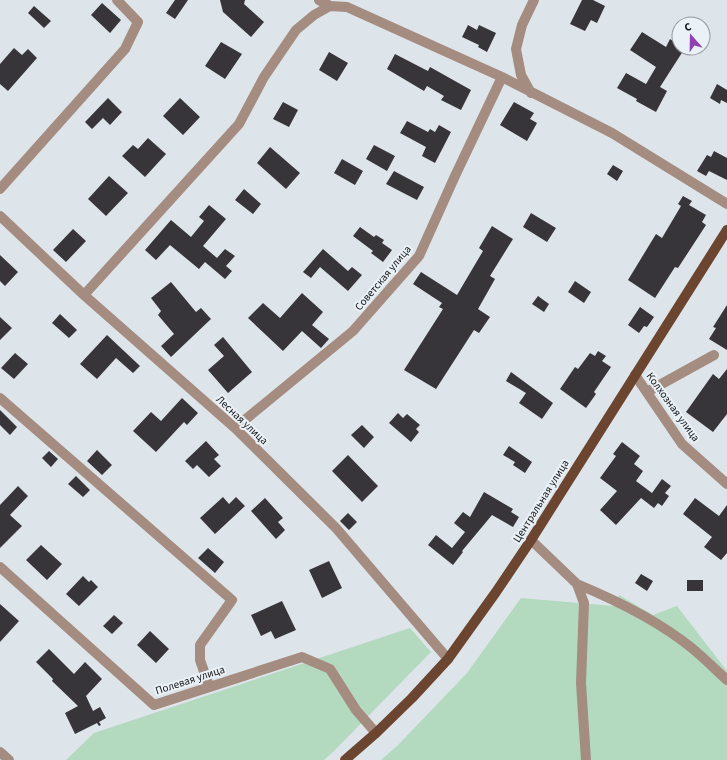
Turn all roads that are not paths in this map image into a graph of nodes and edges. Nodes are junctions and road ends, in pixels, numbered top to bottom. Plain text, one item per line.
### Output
1 (117, 0) edge
2 (319, 0) edge
3 (534, 0) edge
4 (348, 4) edge
5 (330, 6) junction
6 (502, 77) junction
7 (531, 93) junction
8 (0, 189) edge
9 (727, 204) edge
10 (0, 216) edge
11 (727, 230) edge
12 (84, 295) junction
13 (714, 355) dead end
14 (636, 375) junction
15 (647, 392) junction
16 (0, 398) edge
17 (235, 428) junction
18 (727, 484) edge
19 (531, 540) junction
20 (0, 567) edge
21 (577, 584) junction
22 (448, 659) junction
23 (727, 680) edge
24 (209, 686) junction
25 (376, 733) junction
26 (0, 752) edge
27 (9, 760) edge
28 (344, 760) edge
29 (586, 760) edge

1 - 8 street
2 - 5 street
3 - 7 street
4 - 5 street
4 - 6 street
5 - 12 street
6 - 7 street
6 - 17 street, Советская улица
7 - 9 street
10 - 12 street, Лесная улица
11 - 14 main road, Центральная улица
12 - 17 street, Лесная улица
13 - 15 street
14 - 15 street, Колхозная улица
14 - 19 main road, Центральная улица
15 - 18 street, Колхозная улица
16 - 24 street
17 - 22 street, Лесная улица
19 - 21 street
19 - 22 main road, Центральная улица
20 - 24 street, Полевая улица
21 - 23 street
21 - 29 street
22 - 25 main road, Центральная улица
24 - 25 street, Полевая улица
25 - 28 main road, Центральная улица
26 - 27 street

